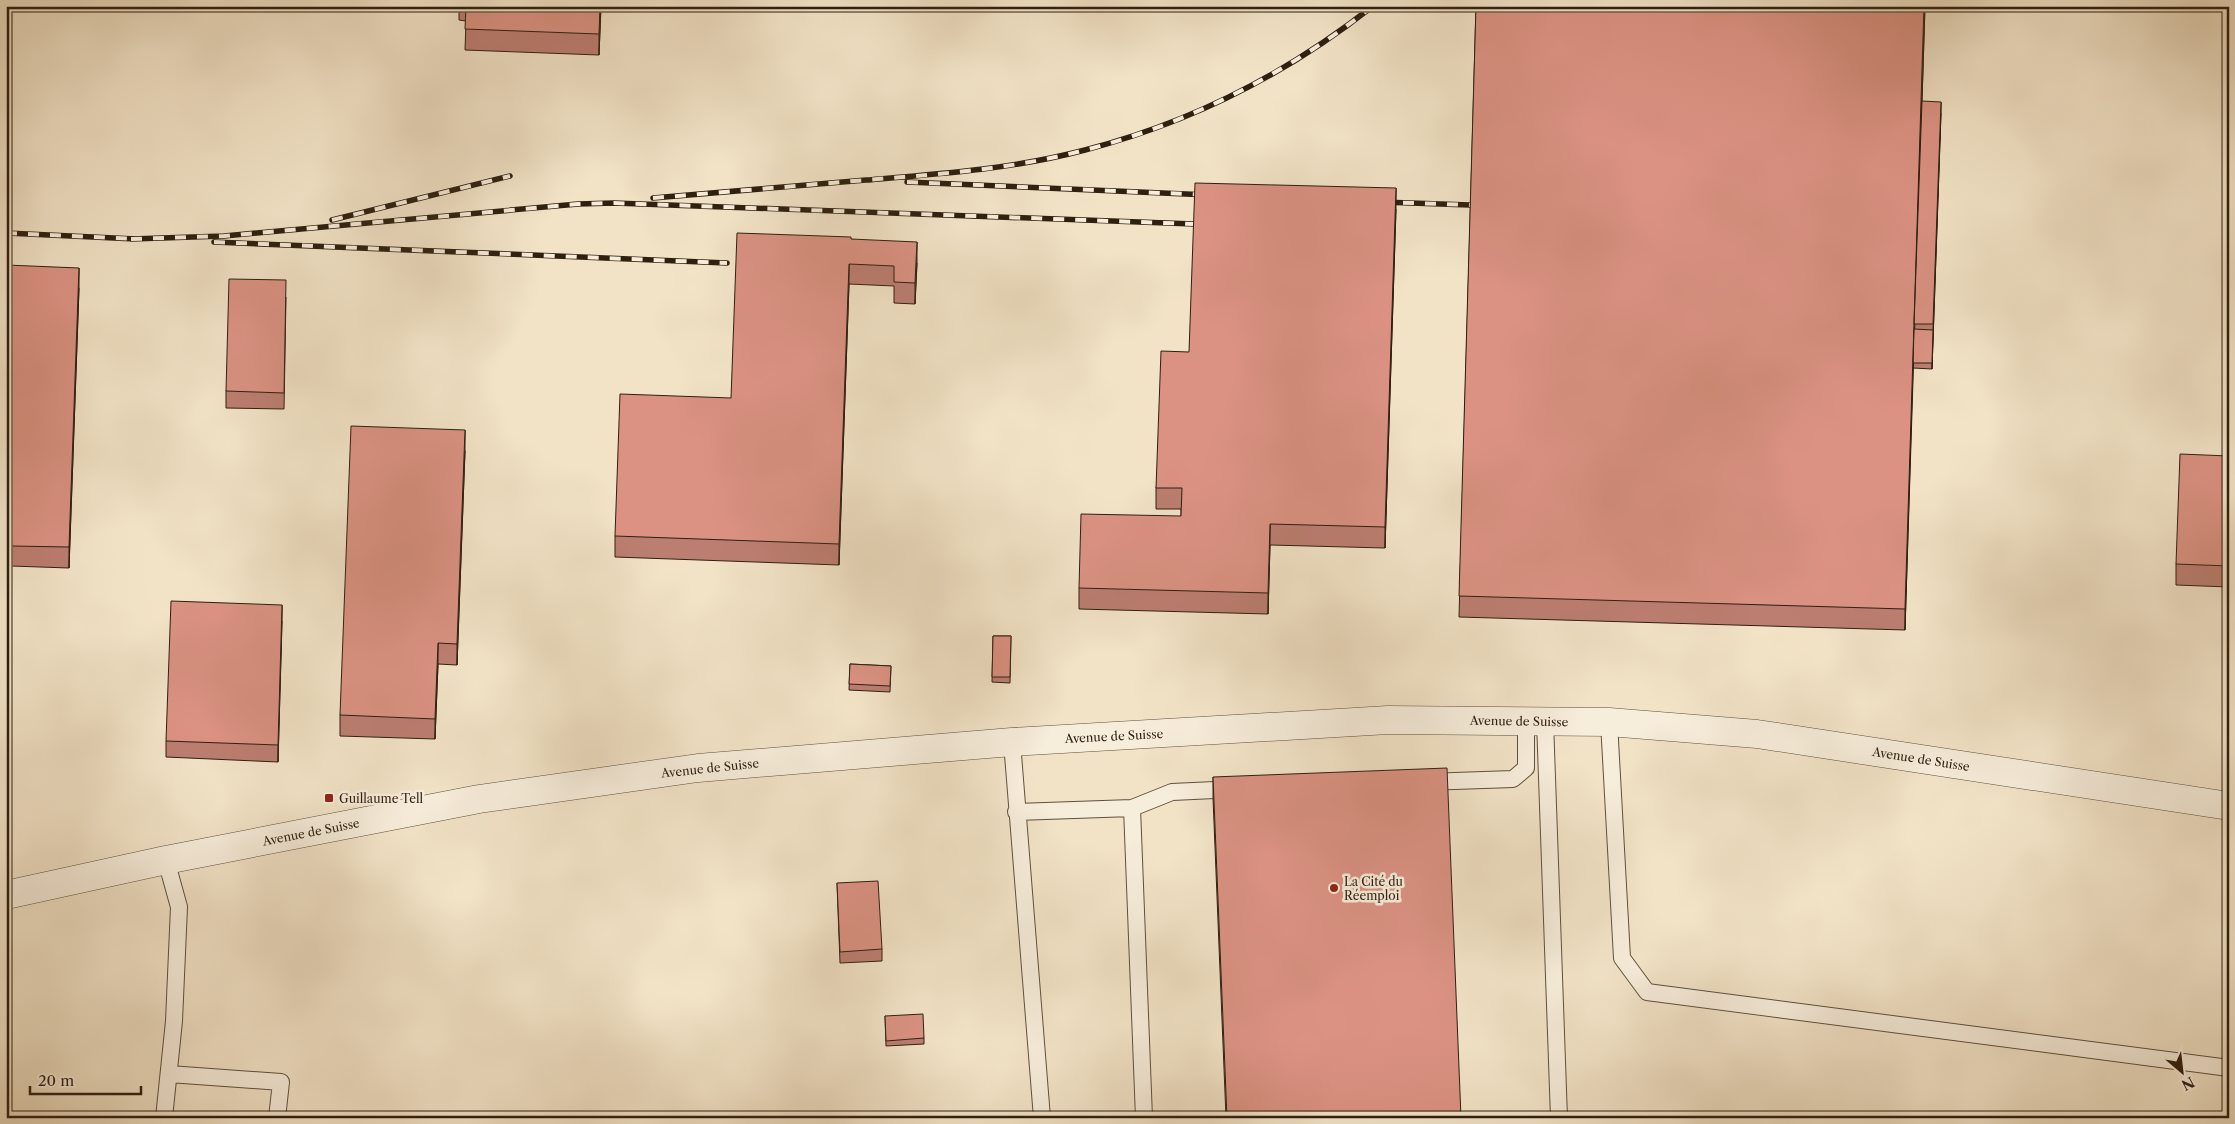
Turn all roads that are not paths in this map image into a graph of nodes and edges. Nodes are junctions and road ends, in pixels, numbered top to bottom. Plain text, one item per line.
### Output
1 (1536, 721) junction
2 (1609, 722) junction
3 (1012, 742) junction
4 (1406, 783) edge
5 (1250, 789) edge
6 (2229, 806) edge
7 (1132, 808) junction
8 (1016, 812) junction
9 (166, 860) junction
10 (6, 895) edge
11 (2229, 1068) edge
12 (169, 1074) junction
13 (164, 1118) edge
14 (277, 1118) edge
15 (1042, 1118) edge
16 (1144, 1118) edge
17 (1559, 1118) edge

1 - 2 street, Avenue de Suisse
1 - 3 street, Avenue de Suisse
1 - 4 lane
1 - 17 lane
2 - 6 street, Avenue de Suisse
2 - 11 lane
3 - 8 lane
3 - 9 street, Avenue de Suisse
5 - 7 lane
7 - 8 lane
7 - 16 lane
8 - 15 lane
9 - 10 street, Avenue de Suisse
9 - 12 lane
12 - 13 lane
12 - 14 lane

